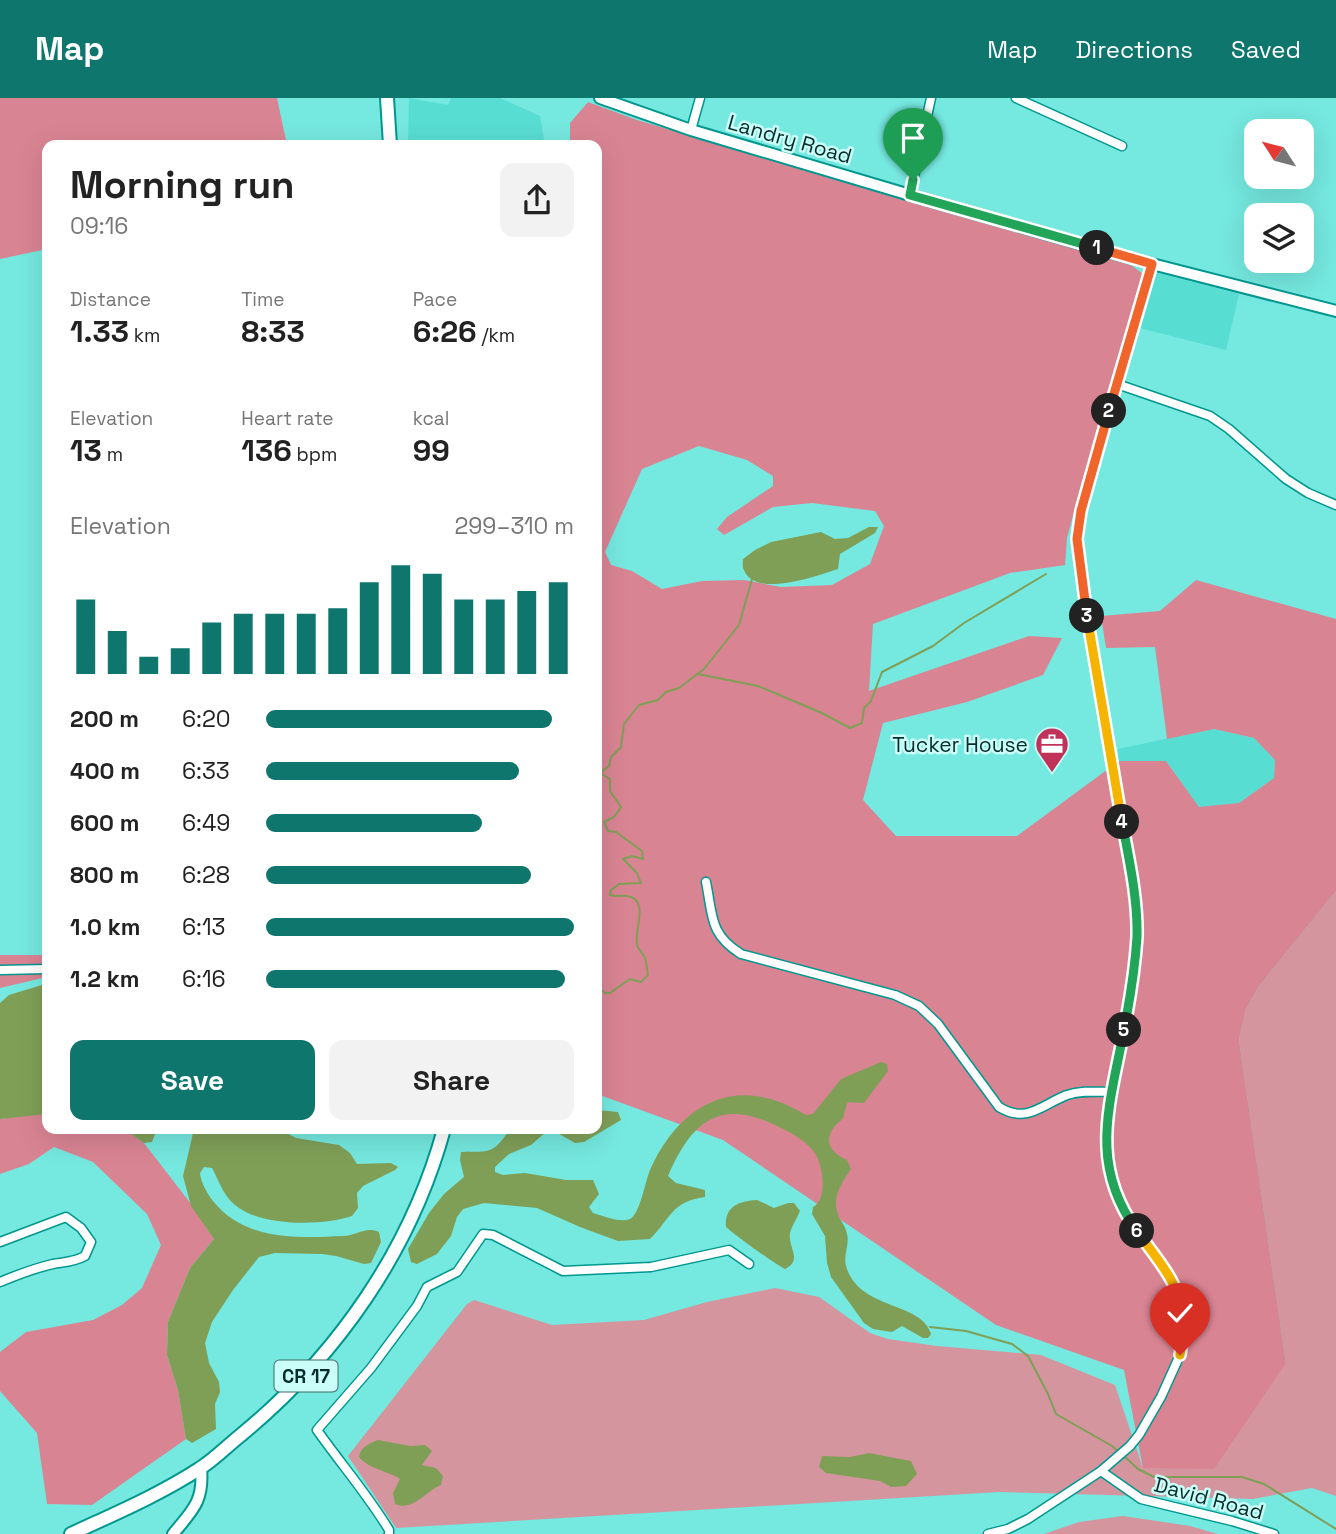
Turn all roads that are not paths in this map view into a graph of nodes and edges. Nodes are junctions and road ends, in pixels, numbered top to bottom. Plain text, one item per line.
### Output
1 (387, 98) edge
2 (600, 98) edge
3 (701, 98) edge
4 (931, 98) edge
5 (1017, 98) edge
6 (691, 130) junction
7 (390, 140) edge
8 (1122, 146) dead end
9 (910, 195) junction
10 (1152, 264) junction
11 (1336, 311) edge
12 (1117, 384) junction
13 (1336, 505) edge
14 (706, 882) dead end
15 (42, 969) edge
16 (0, 970) edge
17 (1113, 1092) junction
18 (442, 1134) edge
19 (0, 1242) edge
20 (749, 1264) dead end
21 (0, 1282) edge
22 (201, 1468) junction
23 (1101, 1471) junction
24 (71, 1534) edge
25 (173, 1534) edge
26 (389, 1534) edge
27 (988, 1534) edge
28 (1273, 1534) edge

1 - 7 main road
2 - 6 main road, Landry Road
3 - 6 street
4 - 9 street
5 - 8 street
6 - 9 main road, Landry Road
9 - 10 main road, Landry Road
10 - 11 main road, Landry Road
10 - 12 street
12 - 13 street
12 - 17 street
14 - 17 street
15 - 16 street
17 - 23 street
18 - 22 main road, CR 17
19 - 21 street
20 - 26 street
22 - 24 main road, CR 17
22 - 25 main road
23 - 27 street
23 - 28 street, David Road

